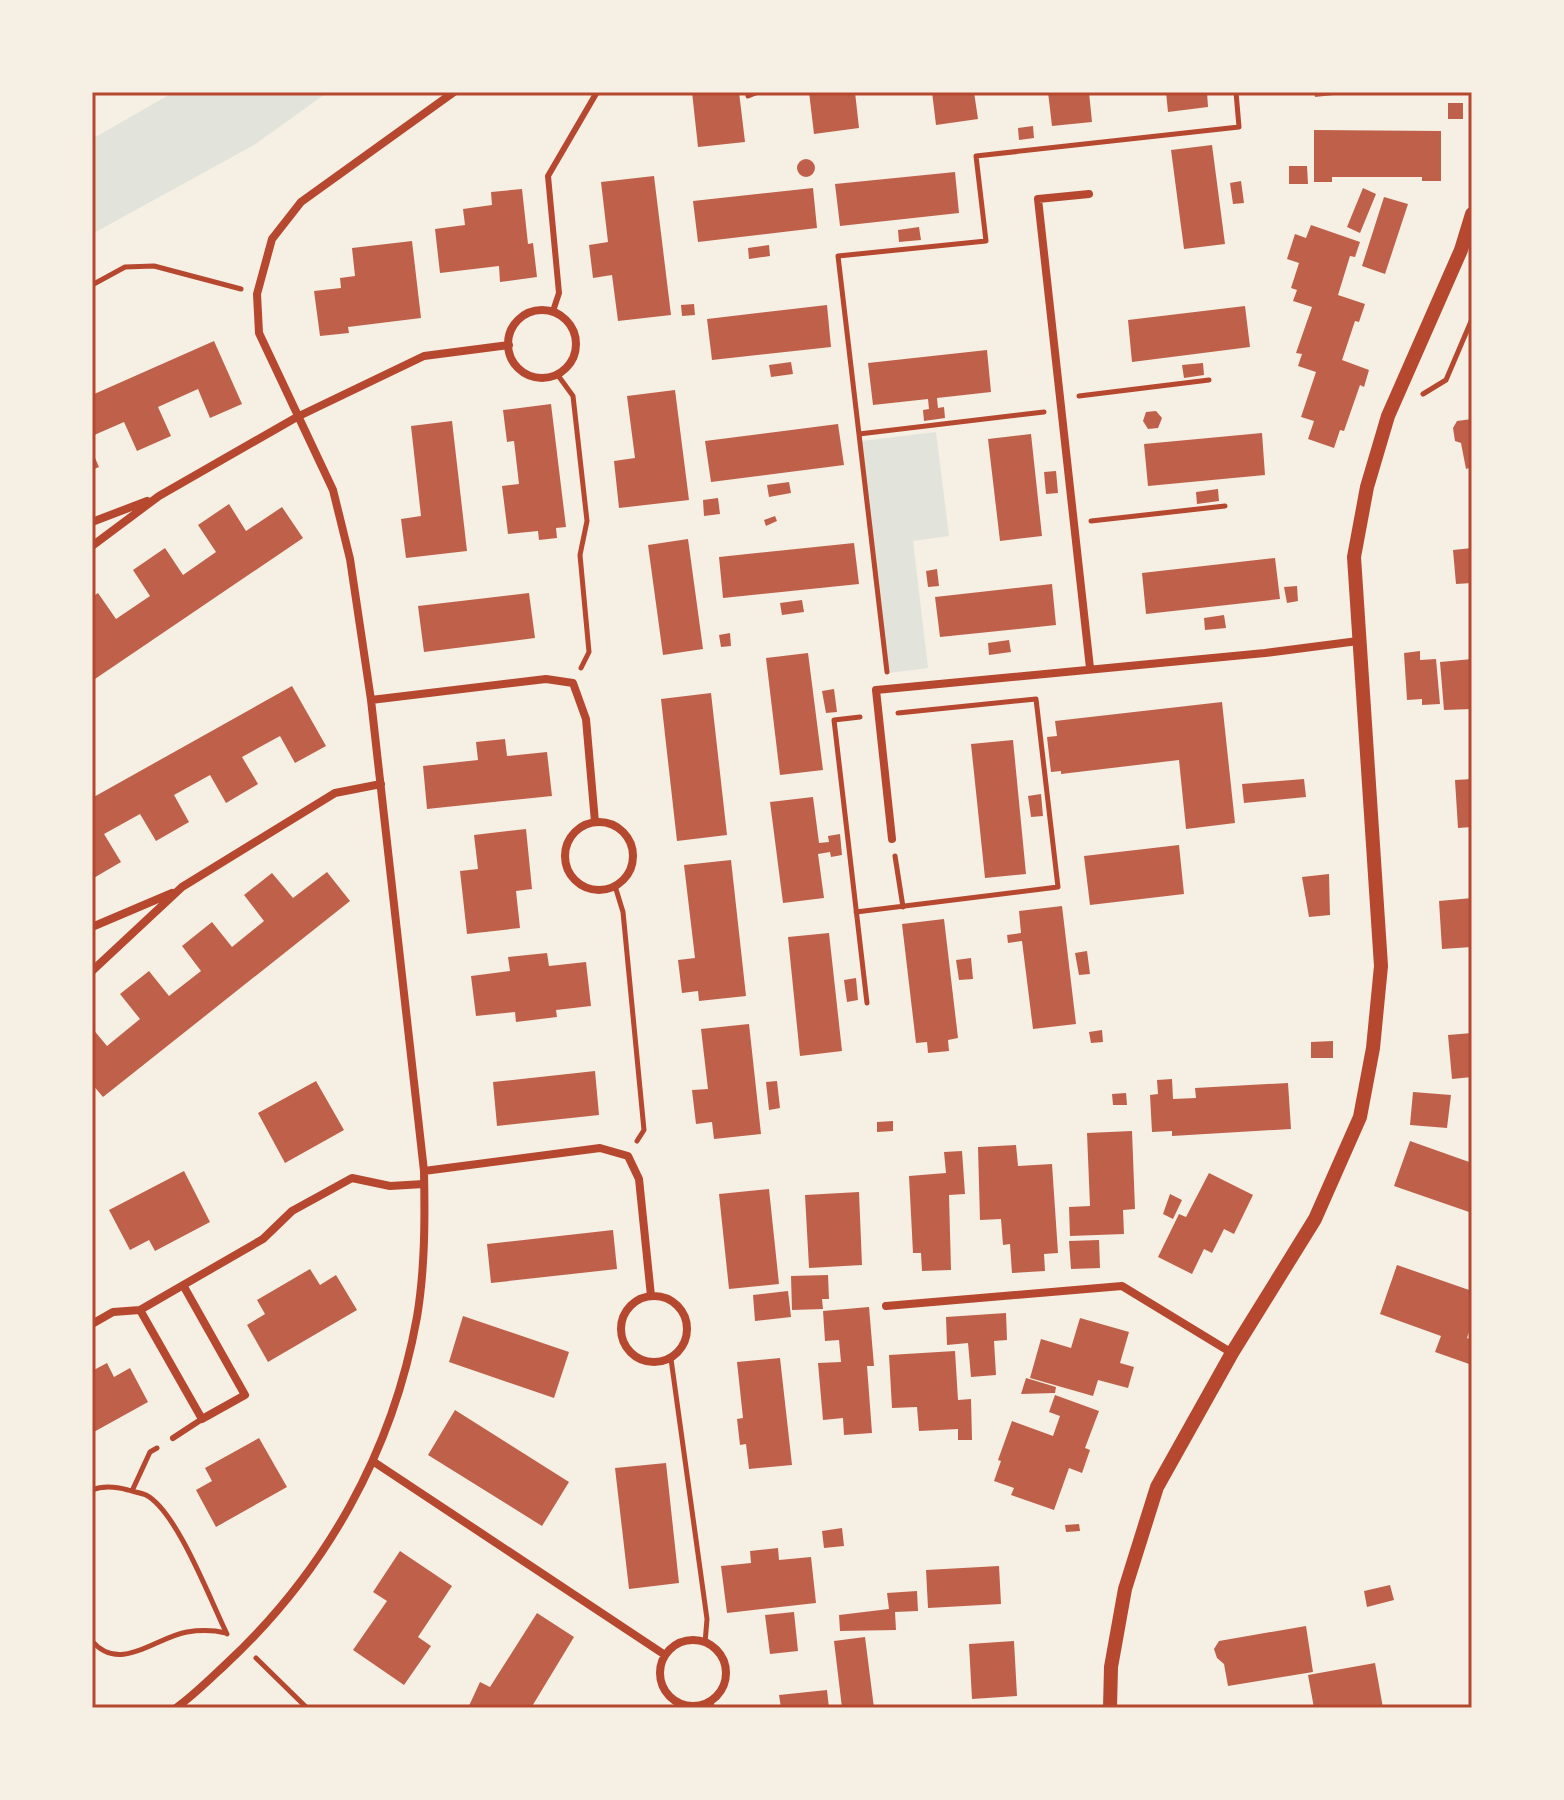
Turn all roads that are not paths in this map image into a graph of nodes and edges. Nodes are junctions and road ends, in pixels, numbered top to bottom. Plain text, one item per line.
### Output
1 (454, 92) edge
2 (597, 92) edge
3 (1089, 194) dead end
4 (1472, 214) edge
5 (553, 311) junction
6 (509, 345) junction
7 (297, 417) junction
8 (159, 496) junction
9 (92, 522) edge
10 (92, 546) edge
11 (1358, 641) junction
12 (1090, 668) junction
13 (371, 700) junction
14 (381, 784) junction
15 (595, 822) junction
16 (892, 839) road end
17 (179, 890) junction
18 (92, 927) edge
19 (92, 971) edge
20 (424, 1171) junction
21 (424, 1184) junction
22 (183, 1285) junction
23 (651, 1296) junction
24 (886, 1306) dead end
25 (140, 1310) junction
26 (92, 1324) edge
27 (1232, 1353) junction
28 (202, 1419) junction
29 (173, 1438) road end
30 (374, 1462) junction
31 (665, 1655) junction
32 (712, 1704) edge
33 (176, 1708) edge
34 (1110, 1708) edge

1 - 7 street
2 - 5 lane
3 - 12 street
4 - 11 street
5 - 6 street
5 - 6 street
6 - 7 street
7 - 8 street
7 - 13 street
8 - 9 street
8 - 10 street
11 - 12 street
11 - 27 street
12 - 16 street
13 - 14 street
13 - 15 street
14 - 17 street
14 - 20 street
15 - 15 street
17 - 18 street
17 - 19 street
20 - 21 street
20 - 23 street
21 - 22 street
21 - 30 street
22 - 25 street
22 - 28 street
23 - 23 street
24 - 27 street
25 - 26 street
25 - 28 street
27 - 34 street
28 - 29 lane
30 - 31 street
30 - 33 street
31 - 32 street
31 - 32 street

